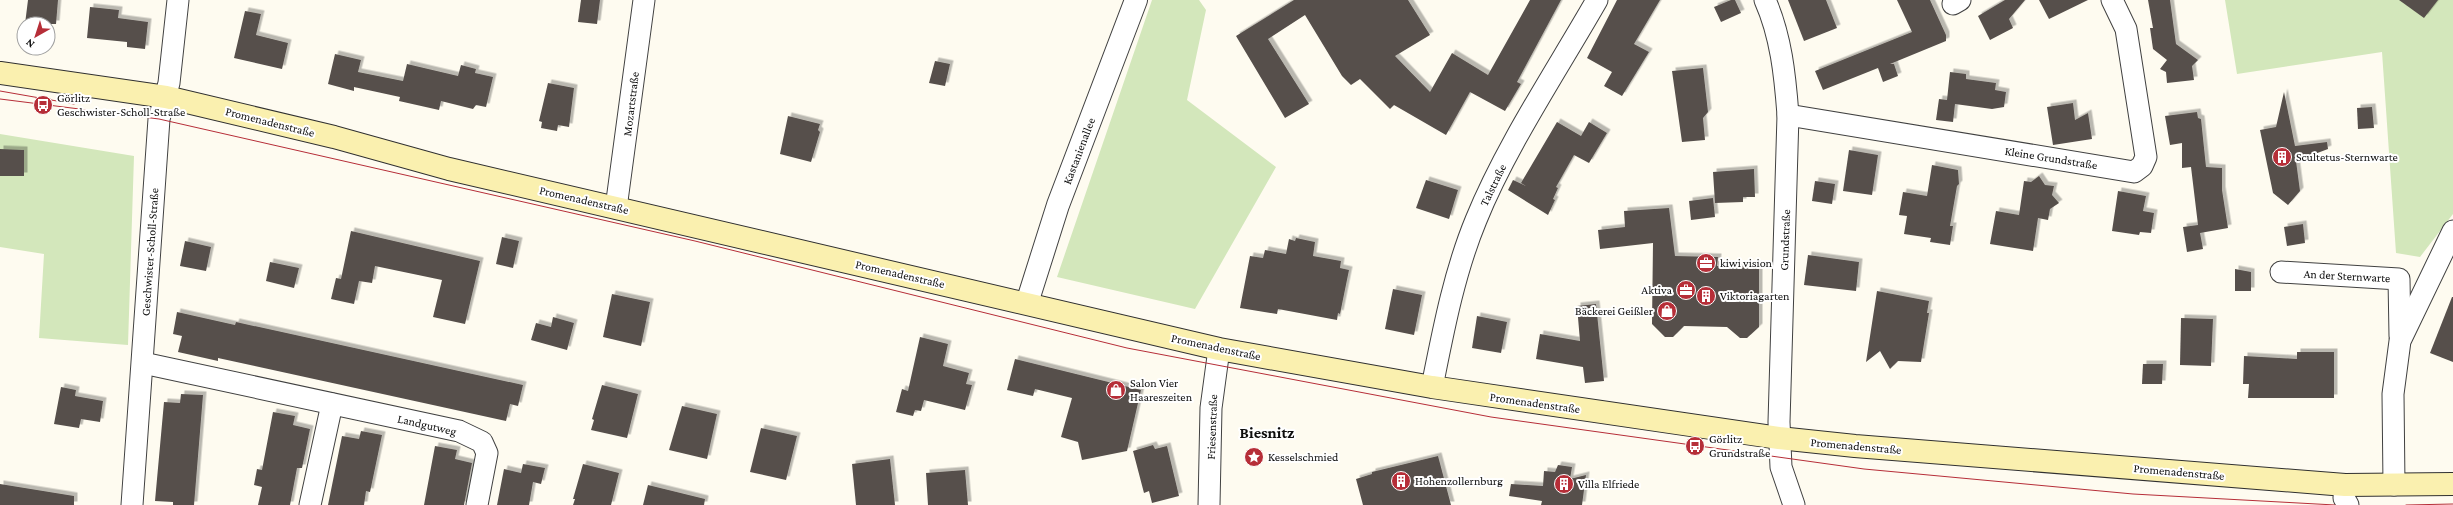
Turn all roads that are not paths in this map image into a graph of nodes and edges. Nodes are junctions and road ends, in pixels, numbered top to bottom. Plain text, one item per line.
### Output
1 (178, 0) edge
2 (644, 0) edge
3 (1136, 0) edge
4 (1597, 0) edge
5 (1765, 0) edge
6 (2112, 0) edge
7 (0, 73) edge
8 (166, 97) junction
9 (1788, 114) junction
10 (616, 208) junction
11 (2453, 231) edge
12 (2281, 272) dead end
13 (1027, 303) junction
14 (2400, 341) junction
15 (1219, 349) junction
16 (143, 363) junction
17 (1432, 388) junction
18 (332, 404) junction
19 (1779, 438) junction
20 (2453, 484) edge
21 (2394, 485) junction
22 (2346, 495) edge
23 (132, 505) edge
24 (310, 505) edge
25 (477, 505) edge
26 (1209, 505) edge
27 (1794, 505) edge

1 - 8 street, Geschwister-Scholl-Straße
2 - 10 street, Mozartstraße
3 - 13 street, Kastanienallee
4 - 17 street, Talstraße
5 - 9 street, Grundstraße
6 - 9 street, Kleine Grundstraße
7 - 8 main road, Promenadenstraße
8 - 10 main road, Promenadenstraße
8 - 16 street, Geschwister-Scholl-Straße
9 - 19 street, Grundstraße
10 - 13 main road, Promenadenstraße
11 - 14 street, An der Sternwarte
12 - 14 street, An der Sternwarte
13 - 15 main road, Promenadenstraße
14 - 21 street, An der Sternwarte
15 - 17 main road, Promenadenstraße
15 - 26 street, Friesenstraße
16 - 18 street, Landgutweg
16 - 23 street, Geschwister-Scholl-Straße
17 - 19 main road, Promenadenstraße
18 - 24 street
18 - 25 street, Landgutweg
19 - 22 main road, Promenadenstraße
19 - 27 street, Grundstraße
20 - 21 main road, Promenadenstraße
21 - 22 main road, Promenadenstraße

